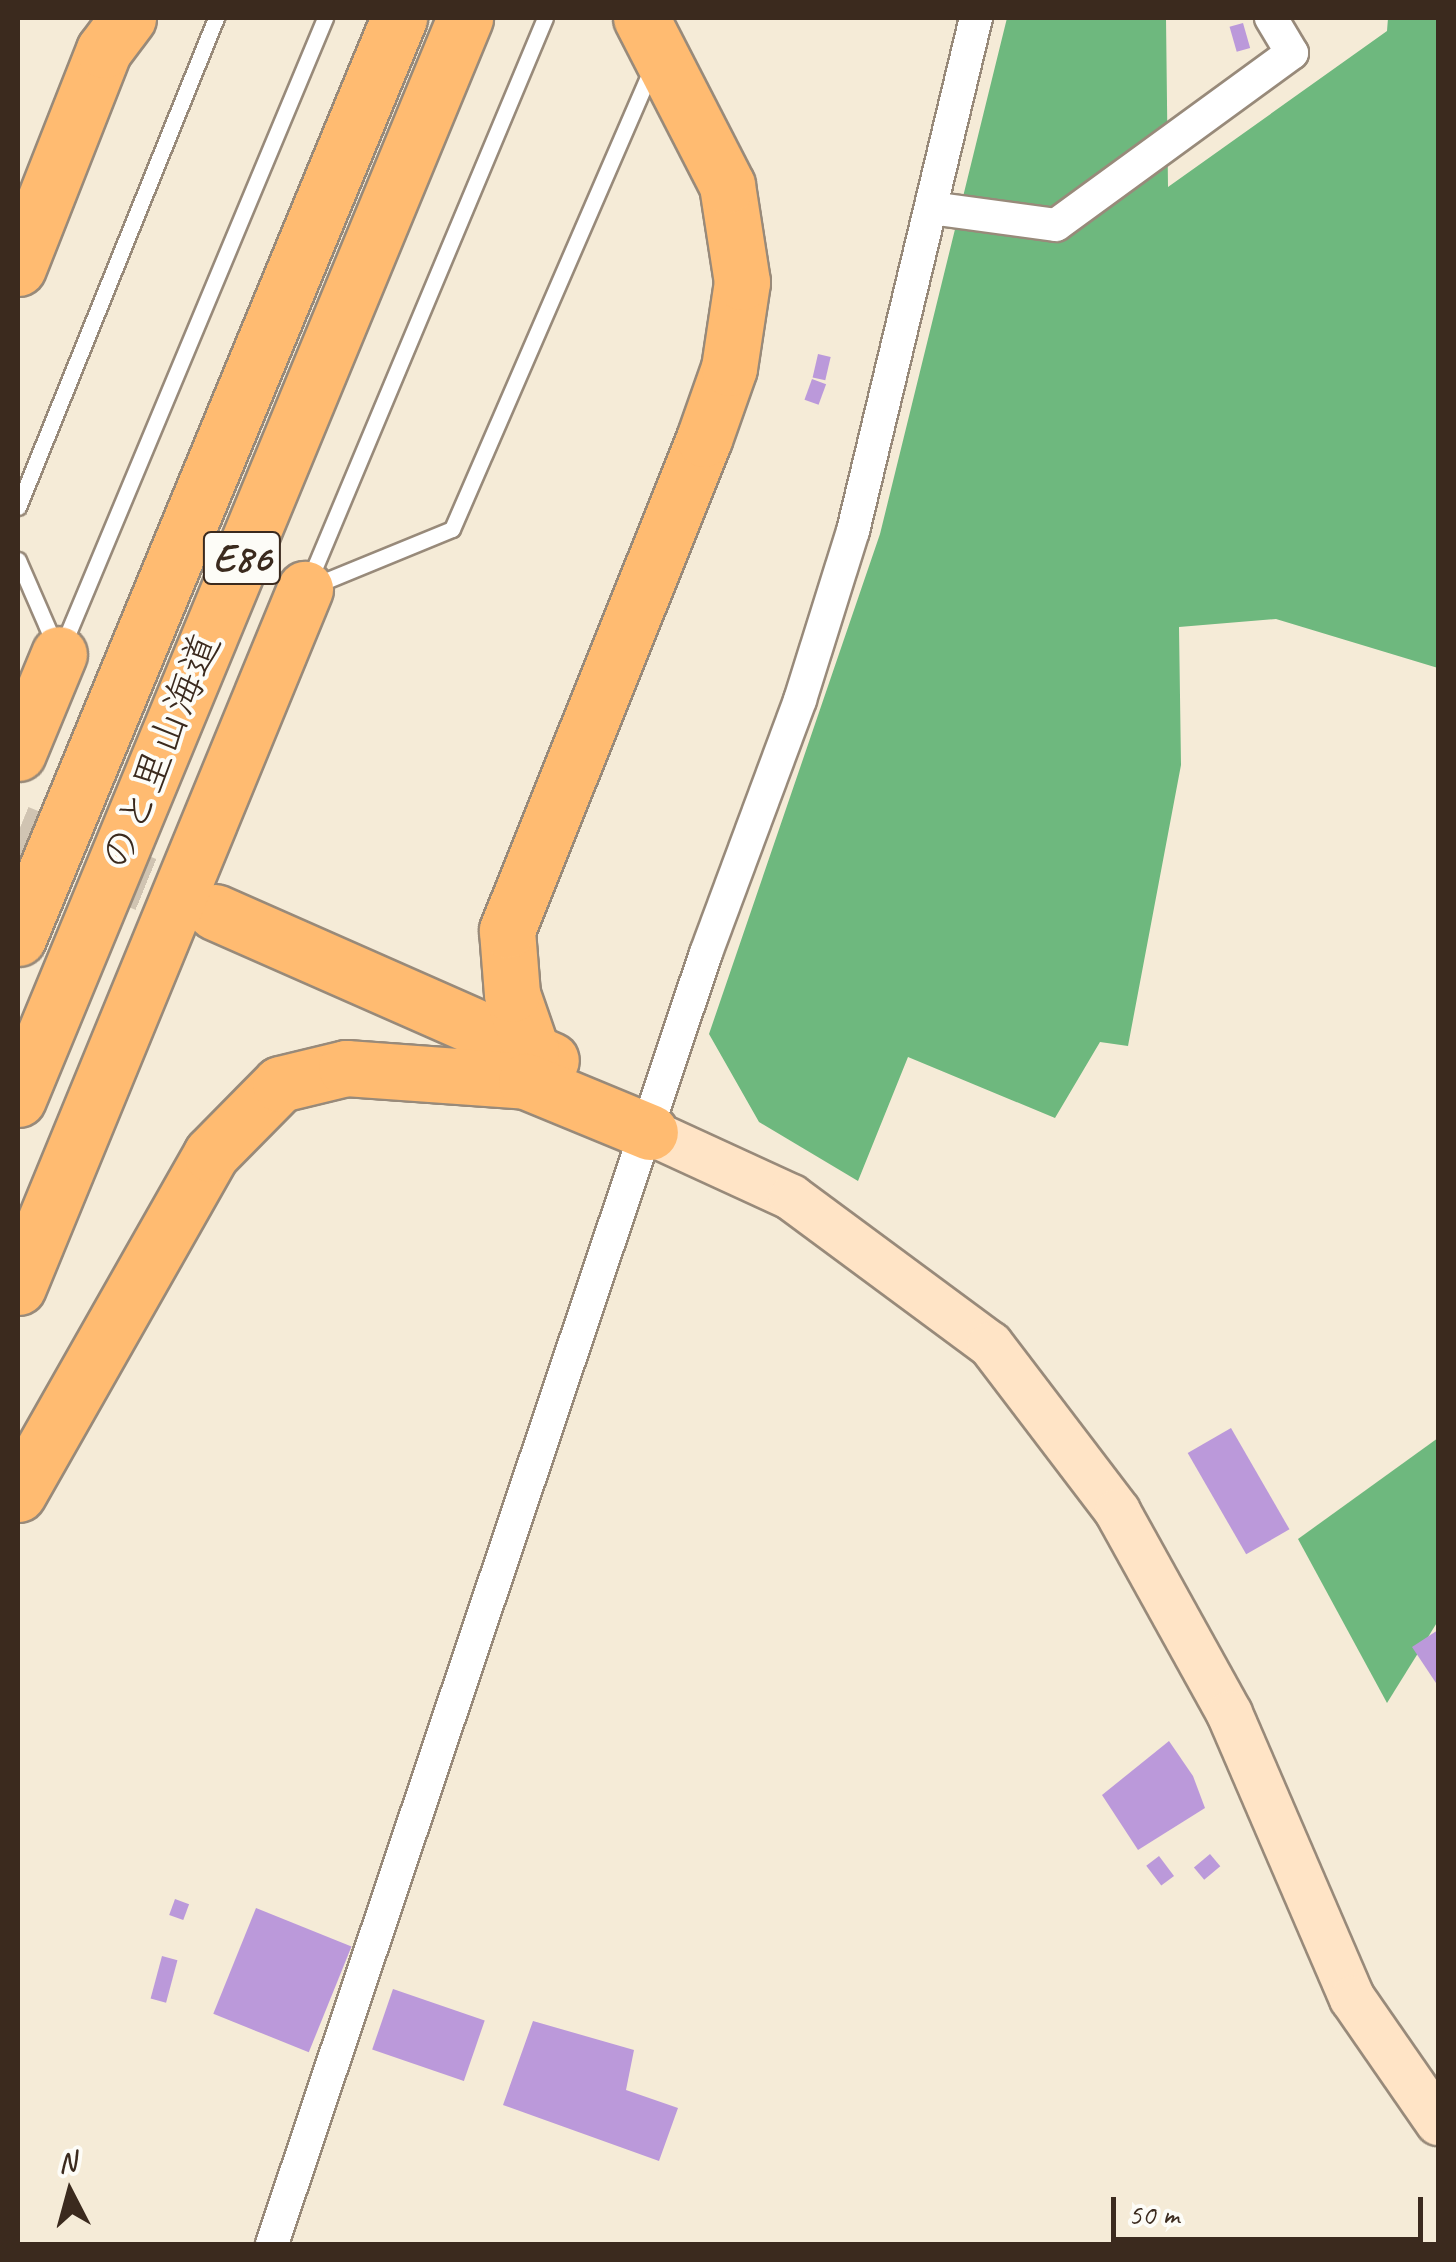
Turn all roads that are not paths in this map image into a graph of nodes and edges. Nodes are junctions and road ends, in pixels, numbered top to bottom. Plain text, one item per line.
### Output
1 (128, 18) edge
2 (216, 18) edge
3 (325, 18) edge
4 (399, 18) edge
5 (465, 18) edge
6 (546, 18) edge
7 (976, 18) edge
8 (1271, 18) edge
9 (655, 35) edge
10 (931, 208) junction
11 (18, 268) edge
12 (18, 506) edge
13 (18, 560) edge
14 (305, 590) junction
15 (59, 654) junction
16 (18, 754) edge
17 (209, 926) tunnel mouth
18 (18, 938) edge
19 (528, 1065) junction
20 (18, 1099) edge
21 (650, 1132) junction
22 (18, 1286) edge
23 (18, 1494) edge
24 (1438, 2122) edge
25 (272, 2244) edge

1 - 11 highway
2 - 12 lane
3 - 15 lane
4 - 18 highway, のと里山海道 / E86
5 - 20 highway, のと里山海道 / E86
6 - 14 lane
7 - 10 street
8 - 10 street
9 - 14 lane
9 - 19 highway
10 - 21 street
13 - 15 lane
14 - 22 highway
15 - 16 highway
17 - 19 highway
19 - 21 highway
19 - 23 highway
21 - 24 street
21 - 25 street

